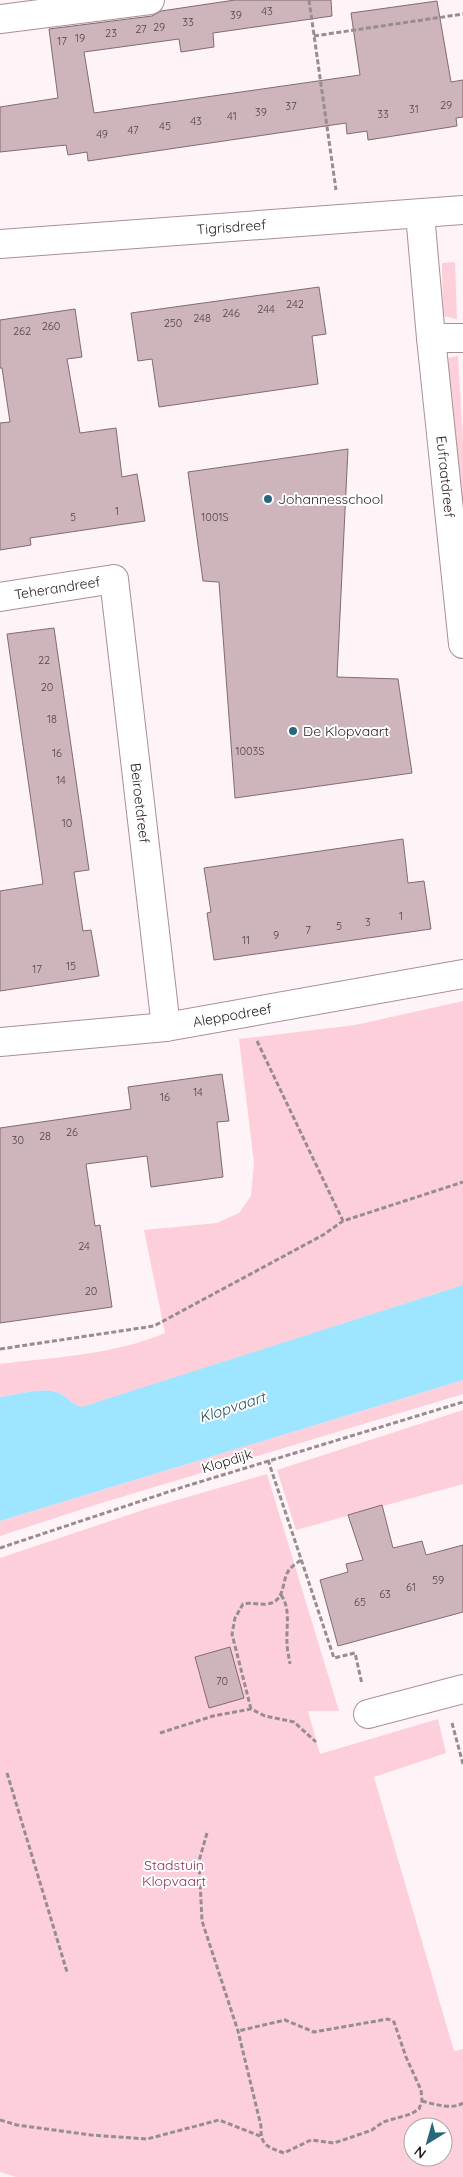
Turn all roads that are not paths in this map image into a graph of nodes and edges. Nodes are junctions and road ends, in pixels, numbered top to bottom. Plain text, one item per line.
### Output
1 (150, 0) edge
2 (0, 19) edge
3 (463, 210) edge
4 (420, 214) junction
5 (0, 244) edge
6 (431, 338) junction
7 (463, 338) edge
8 (114, 579) joint
9 (0, 598) edge
10 (463, 644) edge
11 (463, 974) edge
12 (166, 1027) junction
13 (0, 1042) edge
14 (453, 1691) edge
15 (368, 1714) road end

1 - 2 street
3 - 4 street, Tigrisdreef
4 - 5 street, Tigrisdreef
4 - 6 street, Eufraatdreef
6 - 7 street
6 - 10 street, Eufraatdreef
8 - 9 street, Teherandreef
8 - 12 street, Beiroetdreef
11 - 12 street, Aleppodreef
12 - 13 street, Aleppodreef
14 - 15 street

